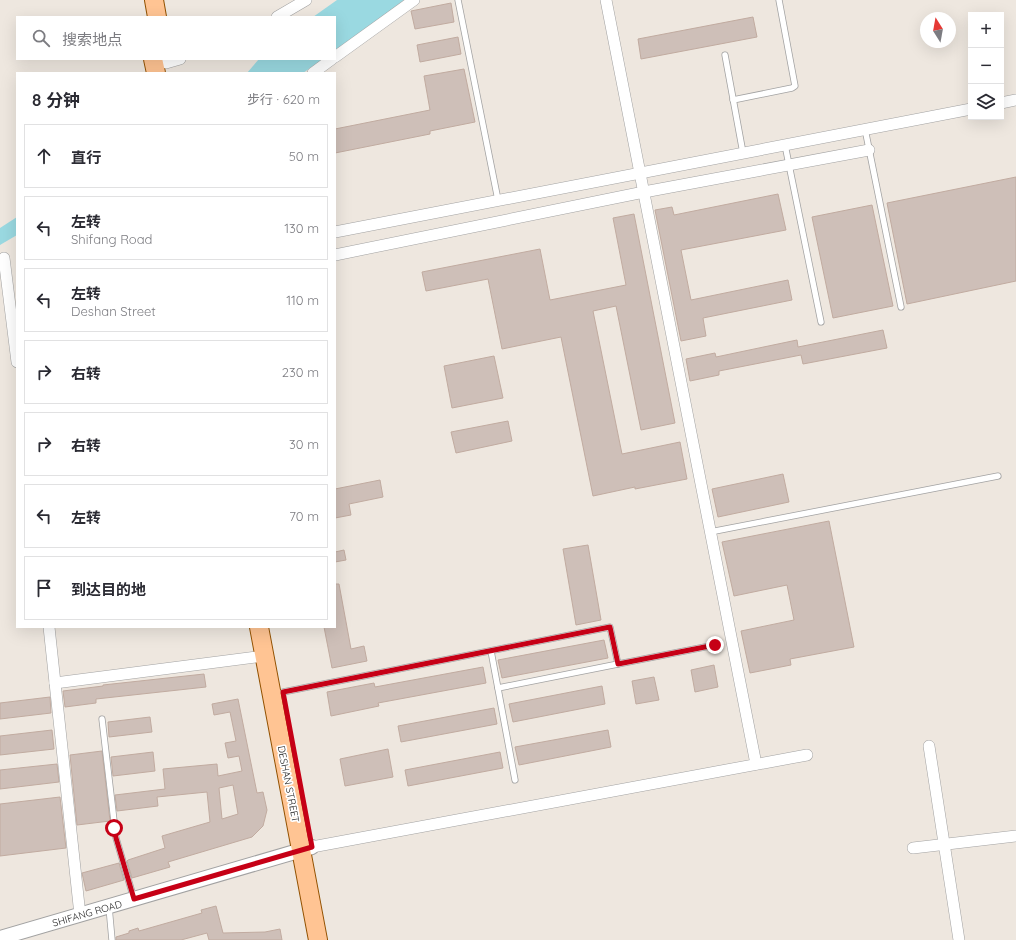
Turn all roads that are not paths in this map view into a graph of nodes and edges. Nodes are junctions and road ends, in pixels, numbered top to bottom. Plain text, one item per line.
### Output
1 (142, 0) edge
2 (154, 0) edge
3 (306, 0) edge
4 (414, 0) edge
5 (458, 0) edge
6 (606, 0) edge
7 (779, 0) edge
8 (145, 16) edge
9 (157, 16) edge
10 (279, 16) edge
11 (725, 55) dead end
12 (336, 56) edge
13 (331, 60) edge
14 (314, 72) edge
15 (733, 100) junction
16 (1016, 100) edge
17 (1004, 102) edge
18 (968, 110) edge
19 (865, 129) junction
20 (785, 145) junction
21 (870, 150) junction
22 (743, 153) junction
23 (789, 165) junction
24 (640, 173) junction
25 (644, 192) junction
26 (498, 200) junction
27 (336, 232) edge
28 (336, 255) edge
29 (4, 258) dead end
30 (901, 307) dead end
31 (821, 322) dead end
32 (16, 354) edge
33 (998, 476) dead end
34 (710, 532) junction
35 (49, 628) edge
36 (259, 628) edge
37 (271, 628) edge
38 (715, 645) dead end
39 (491, 651) junction
40 (264, 656) junction
41 (618, 664) junction
42 (55, 683) junction
43 (498, 688) junction
44 (283, 692) junction
45 (102, 719) dead end
46 (929, 746) dead end
47 (807, 755) dead end
48 (756, 764) junction
49 (515, 780) dead end
50 (1016, 836) edge
51 (945, 844) junction
52 (913, 848) dead end
53 (307, 849) junction
54 (134, 899) junction
55 (109, 907) junction
56 (80, 915) junction
57 (0, 938) edge
58 (112, 940) edge
59 (318, 940) edge
60 (330, 940) edge
61 (959, 940) edge

1 - 8 main road
2 - 9 main road
3 - 10 street
4 - 12 street
5 - 26 lane
6 - 24 street
7 - 15 lane
11 - 15 lane
13 - 14 street
15 - 22 lane
16 - 17 street
18 - 19 street
19 - 20 street
19 - 21 lane
20 - 22 street
20 - 23 lane
21 - 23 street
21 - 30 lane
22 - 24 street
23 - 25 street
23 - 31 lane
24 - 25 street
24 - 26 street
25 - 28 street
25 - 34 street
26 - 27 street
29 - 32 street
33 - 34 lane
34 - 48 street
35 - 42 street
36 - 40 main road, DESHAN STREET
37 - 44 main road, DESHAN STREET
38 - 41 lane
39 - 41 lane
39 - 43 lane
39 - 44 lane
40 - 42 street
40 - 53 main road, DESHAN STREET
41 - 43 lane
42 - 56 street
43 - 49 lane
44 - 53 main road, DESHAN STREET
45 - 54 lane
46 - 51 street
47 - 48 street
48 - 53 street
50 - 51 street
51 - 52 street
51 - 61 street
53 - 54 street, SHIFANG ROAD
53 - 59 main road, DESHAN STREET
53 - 60 main road, DESHAN STREET
54 - 55 street, SHIFANG ROAD
55 - 56 street, SHIFANG ROAD
55 - 58 lane
56 - 57 street, SHIFANG ROAD

